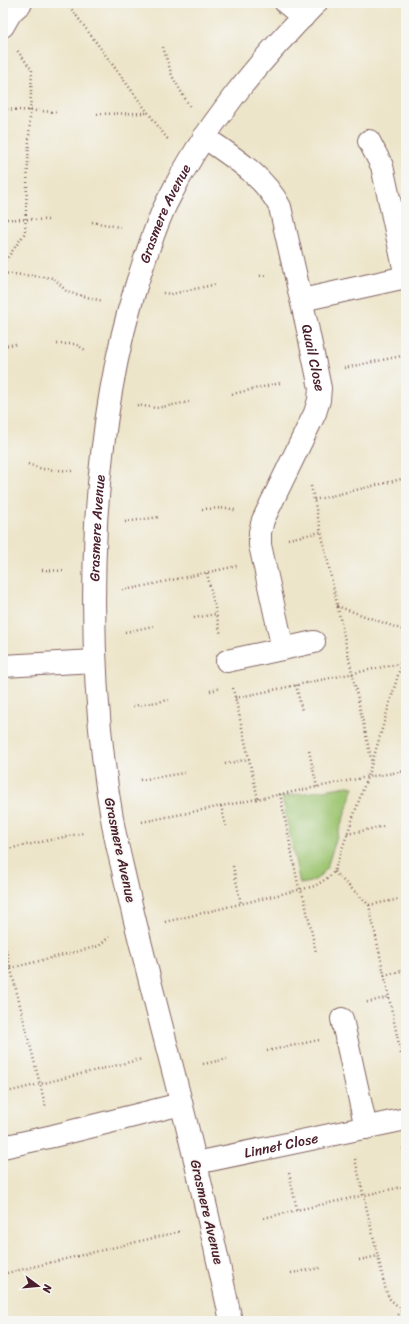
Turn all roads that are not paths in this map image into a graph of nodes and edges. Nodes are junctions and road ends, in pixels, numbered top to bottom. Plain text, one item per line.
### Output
1 (21, 3) edge
2 (286, 3) edge
3 (310, 10) edge
4 (7, 35) edge
5 (204, 137) junction
6 (369, 142) dead end
7 (406, 277) edge
8 (302, 300) junction
9 (314, 642) dead end
10 (282, 649) junction
11 (94, 661) junction
12 (227, 661) dead end
13 (3, 666) edge
14 (344, 1027) road end
15 (181, 1104) junction
16 (406, 1119) edge
17 (357, 1129) junction
18 (3, 1147) edge
19 (196, 1163) junction
20 (231, 1321) edge

1 - 4 street
2 - 3 street
3 - 5 street, Grasmere Avenue
5 - 8 street, Quail Close
5 - 11 street, Grasmere Avenue
6 - 7 street
7 - 8 street
8 - 10 street, Quail Close
9 - 10 street
10 - 12 street
11 - 13 street
11 - 15 street, Grasmere Avenue
14 - 17 street
15 - 18 street
15 - 19 street, Grasmere Avenue
16 - 17 street, Linnet Close
17 - 19 street, Linnet Close
19 - 20 street, Grasmere Avenue

